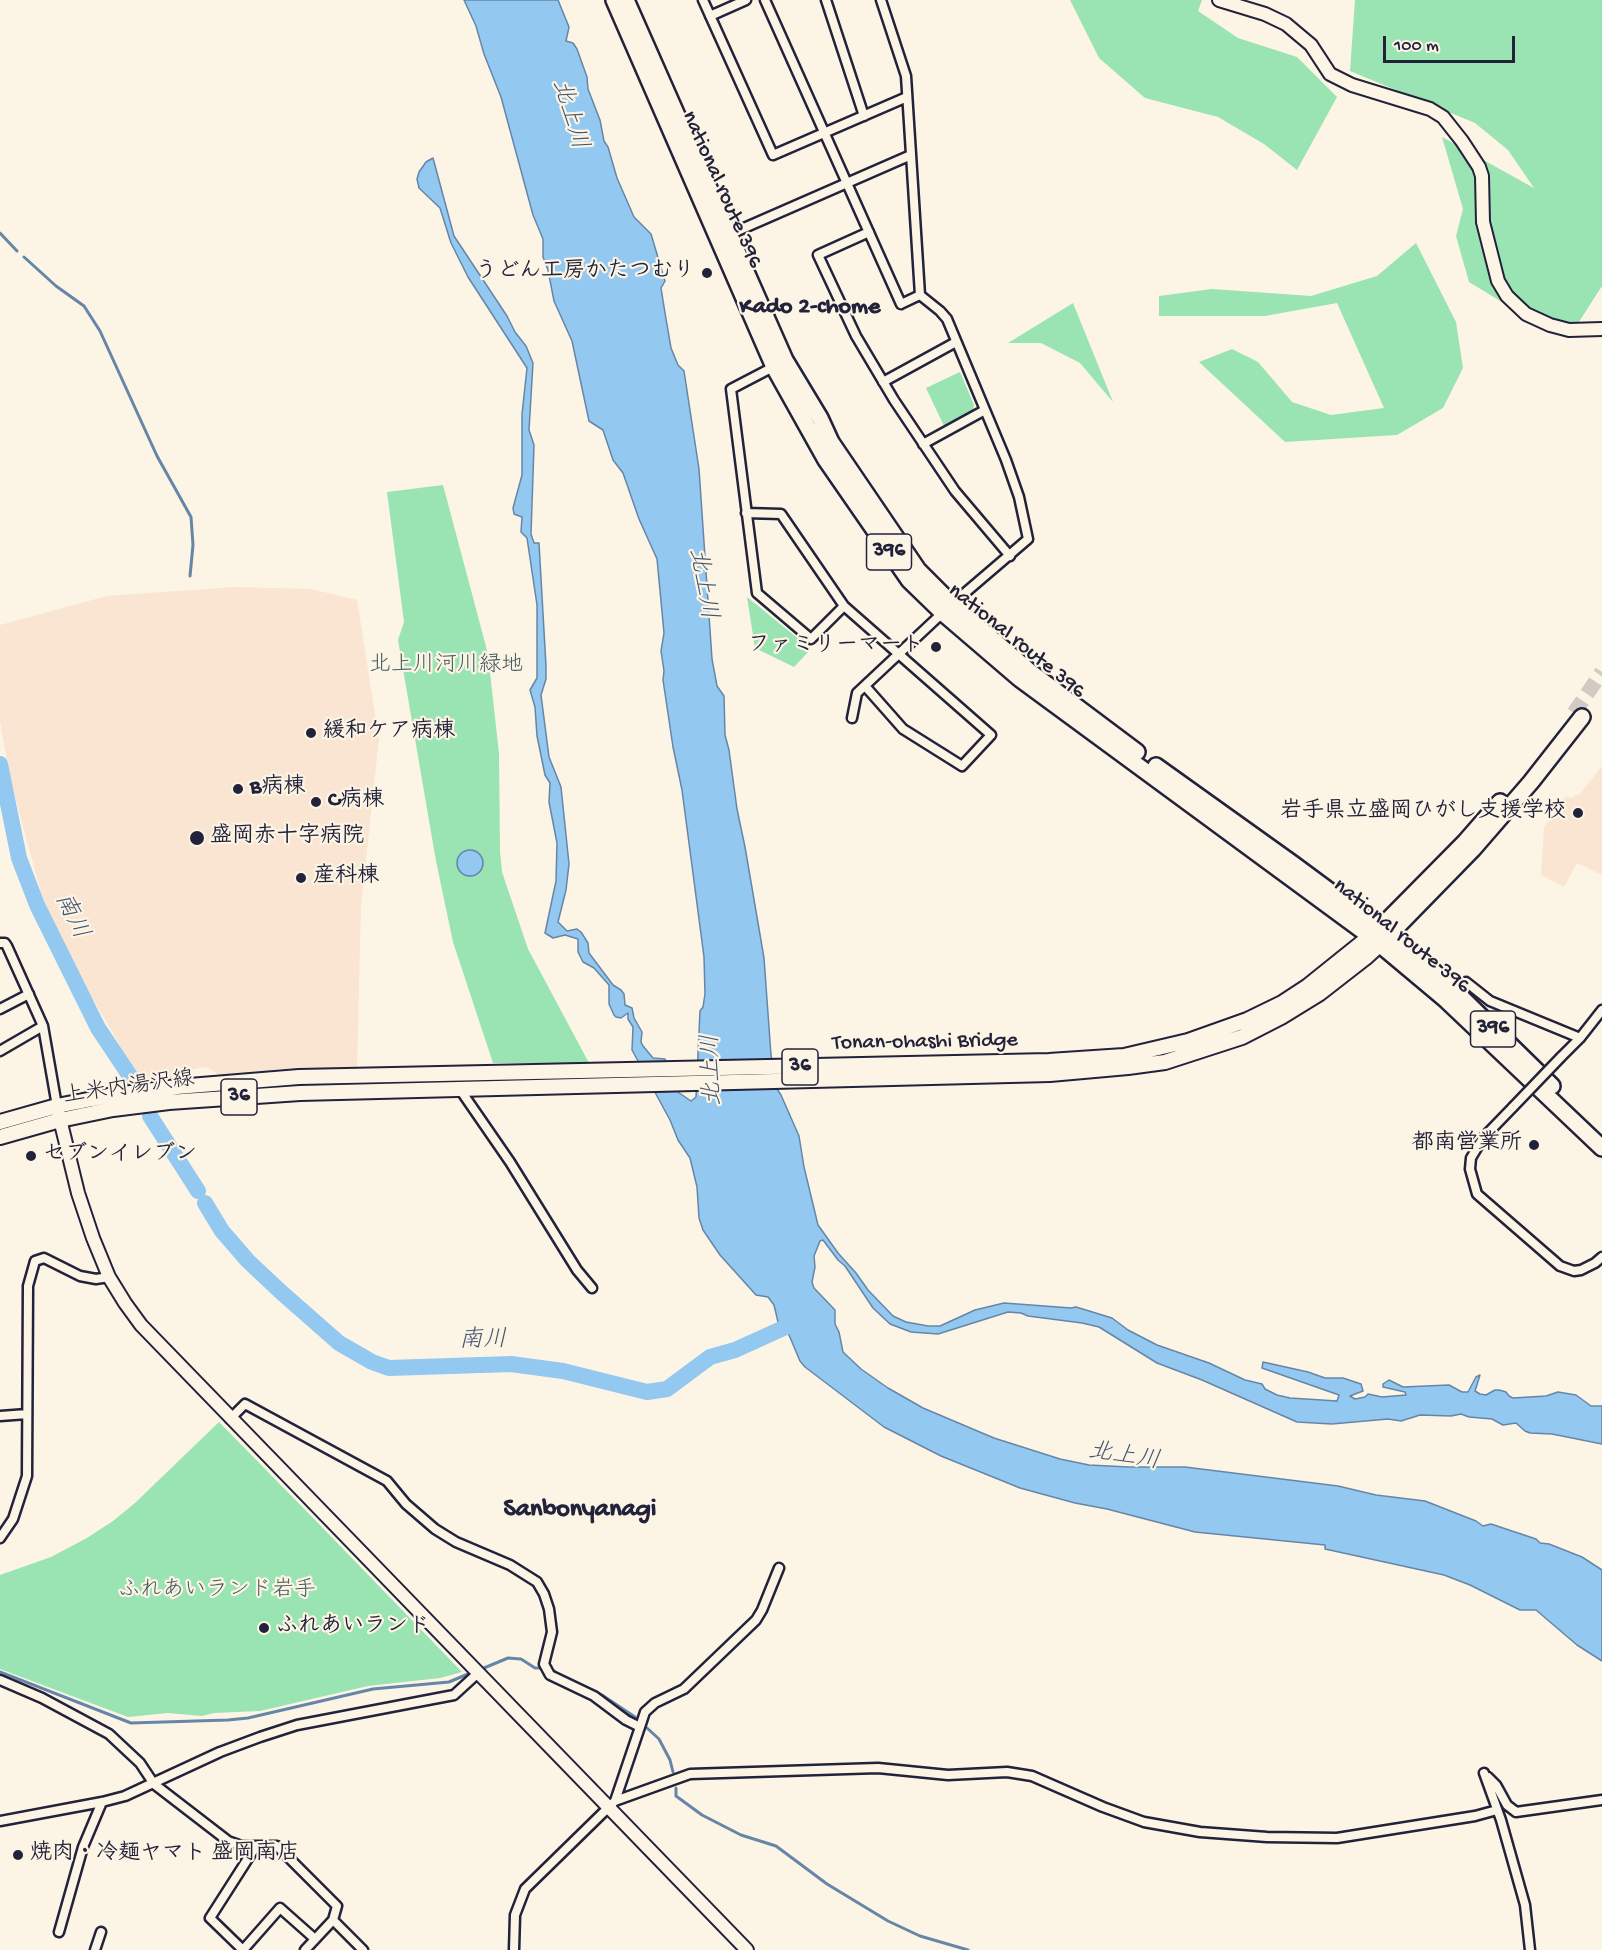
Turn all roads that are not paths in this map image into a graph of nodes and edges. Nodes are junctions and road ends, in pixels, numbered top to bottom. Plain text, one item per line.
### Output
1 (614, 0) edge
2 (626, 0) edge
3 (703, 0) edge
4 (746, 0) edge
5 (765, 0) edge
6 (826, 0) edge
7 (882, 0) edge
8 (1219, 0) edge
9 (710, 16) junction
10 (907, 97) junction
11 (864, 116) junction
12 (824, 133) junction
13 (911, 155) junction
14 (847, 183) junction
15 (869, 232) junction
16 (723, 237) junction
17 (920, 295) junction
18 (1602, 329) edge
19 (956, 342) junction
20 (780, 363) junction
21 (884, 382) junction
22 (985, 411) junction
23 (923, 444) junction
24 (746, 513) junction
25 (1010, 556) junction
26 (844, 606) junction
27 (947, 608) junction
28 (899, 653) junction
29 (865, 686) junction
30 (1578, 715) tunnel mouth
31 (852, 718) dead end
32 (1380, 936) junction
33 (0, 943) edge
34 (29, 994) junction
35 (1449, 994) junction
36 (0, 1009) edge
37 (1602, 1010) edge
38 (43, 1026) junction
39 (1580, 1038) junction
40 (0, 1051) edge
41 (478, 1081) junction
42 (459, 1087) junction
43 (58, 1113) junction
44 (0, 1122) edge
45 (1602, 1135) edge
46 (0, 1137) edge
47 (1602, 1148) edge
48 (1602, 1257) edge
49 (109, 1277) junction
50 (591, 1288) dead end
51 (27, 1414) junction
52 (0, 1416) edge
53 (230, 1419) junction
54 (0, 1538) edge
55 (779, 1568) dead end
56 (478, 1672) junction
57 (0, 1680) edge
58 (640, 1726) junction
59 (154, 1784) junction
60 (1602, 1800) edge
61 (102, 1802) junction
62 (612, 1804) junction
63 (1497, 1810) junction
64 (0, 1821) edge
65 (256, 1846) junction
66 (333, 1920) junction
67 (59, 1932) dead end
68 (101, 1932) dead end
69 (315, 1939) junction
70 (94, 1950) edge
71 (305, 1950) edge
72 (363, 1950) edge
73 (514, 1950) edge
74 (747, 1950) edge
75 (1530, 1950) edge

1 - 16 highway, national route 396 / 396
2 - 16 highway, national route 396 / 396
3 - 9 street
4 - 9 street
5 - 12 street
6 - 11 street
7 - 10 street
8 - 18 street
9 - 12 street
10 - 11 street
10 - 13 street
11 - 12 street
12 - 14 street
13 - 14 street
13 - 17 street
14 - 15 street
14 - 16 street
15 - 17 street
15 - 21 street
16 - 20 highway, national route 396 / 396
17 - 19 street
19 - 21 street
19 - 22 street
20 - 24 street
20 - 27 highway, national route 396 / 396
21 - 23 street
22 - 23 street
22 - 25 street
23 - 25 street
24 - 26 street
24 - 26 street
25 - 27 street
26 - 28 street
27 - 28 street
27 - 32 highway, national route 396 / 396
28 - 29 street
28 - 29 street
29 - 31 street
30 - 32 highway
32 - 35 highway, national route 396 / 396
32 - 41 main road, Tonan-ohashi Bridge / 36
33 - 34 street
34 - 36 street
34 - 38 street
35 - 39 street
35 - 45 highway, national route 396 / 396
35 - 47 highway, national route 396 / 396
37 - 39 street
38 - 40 street
38 - 43 street
39 - 48 street, bridge
41 - 42 main road, 上米内湯沢線 / 36
41 - 43 main road, 上米内湯沢線 / 36
42 - 43 main road, 上米内湯沢線 / 36
42 - 50 street
43 - 44 main road, 上米内湯沢線 / 36
43 - 46 main road, 上米内湯沢線 / 36
43 - 49 street
49 - 51 street
49 - 53 street
51 - 52 street
51 - 54 street
53 - 56 street
53 - 58 street
55 - 58 street
56 - 59 street
56 - 62 street
57 - 59 street
58 - 62 street
59 - 61 street
59 - 65 street
60 - 63 street
61 - 64 street
61 - 67 street
62 - 63 street
62 - 73 street
62 - 74 street
63 - 75 street
65 - 66 street
65 - 69 street
66 - 69 street
66 - 72 street
68 - 70 street
69 - 71 street

